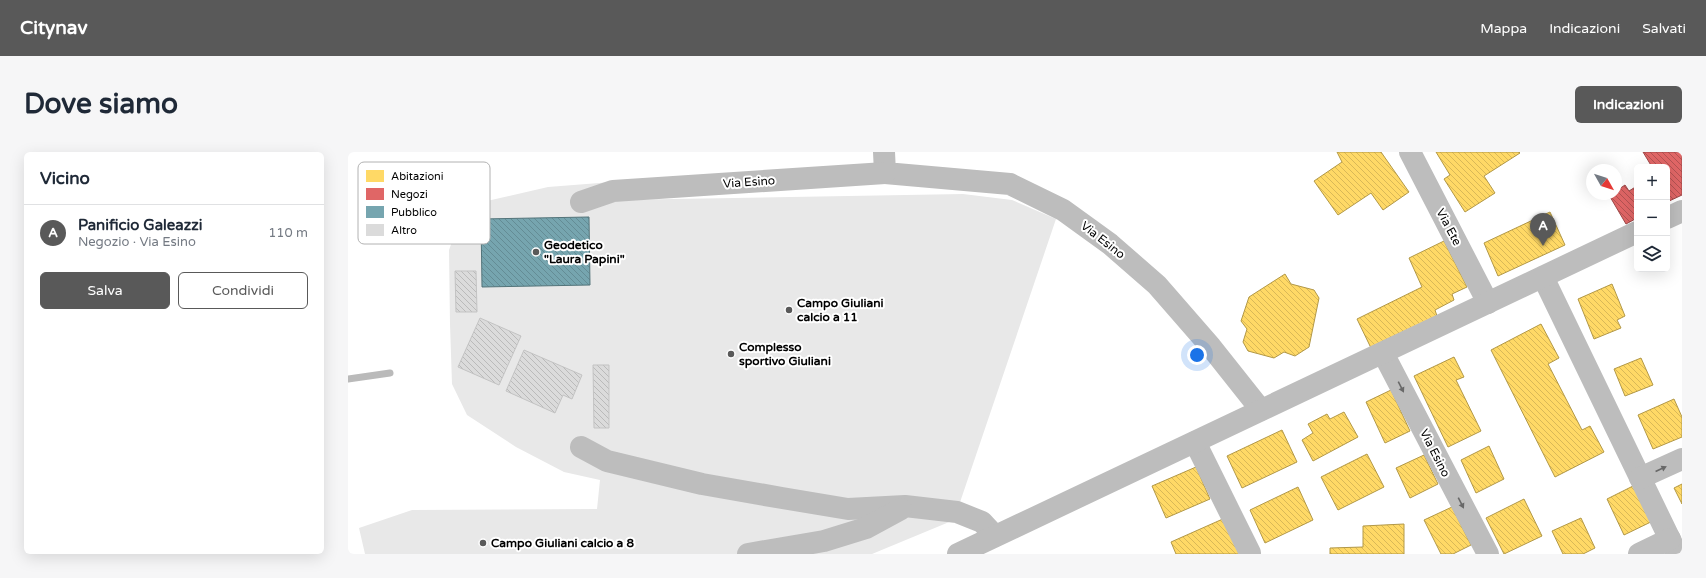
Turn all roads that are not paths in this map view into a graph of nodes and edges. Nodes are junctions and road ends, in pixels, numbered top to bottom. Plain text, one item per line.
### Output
1 (1410, 152) edge
2 (885, 162) edge
3 (581, 202) dead end
4 (1682, 211) edge
5 (1670, 217) edge
6 (1634, 233) edge
7 (1543, 277) junction
8 (1488, 303) junction
9 (1383, 353) junction
10 (1261, 410) junction
11 (1195, 442) junction
12 (581, 447) dead end
13 (1682, 459) edge
14 (1640, 478) junction
15 (905, 506) junction
16 (996, 536) junction
17 (1673, 546) edge
18 (1250, 553) edge
19 (748, 554) edge
20 (958, 554) edge
21 (1488, 554) edge
22 (1639, 554) edge

1 - 8 street, Via Ete
2 - 3 street, Via Esino
2 - 10 street, Via Esino
4 - 5 street
6 - 7 street
7 - 8 street
7 - 14 street
8 - 9 street
9 - 10 street
9 -> 21 street, Via Esino
10 - 11 street
11 - 16 street
11 - 18 street
12 - 15 street
14 -> 13 street
14 - 17 street
15 - 16 street
15 - 19 street
16 - 20 street
17 - 22 street

